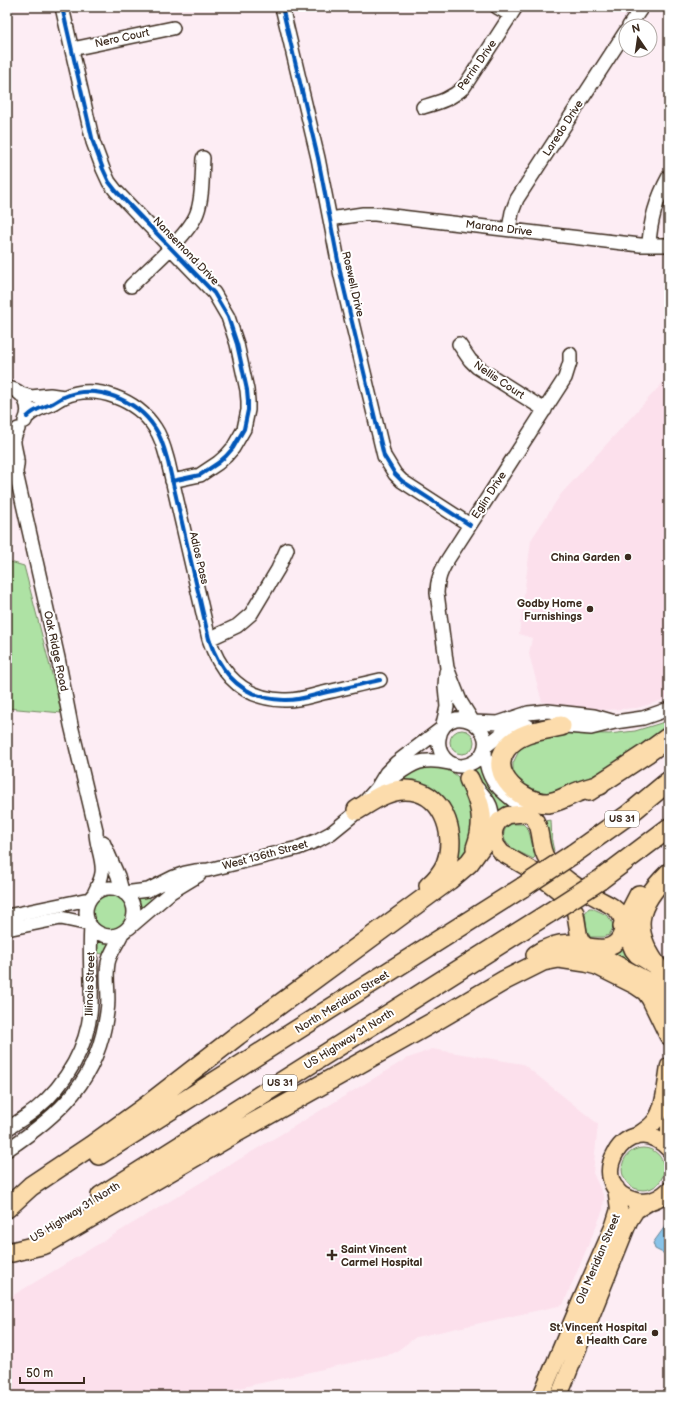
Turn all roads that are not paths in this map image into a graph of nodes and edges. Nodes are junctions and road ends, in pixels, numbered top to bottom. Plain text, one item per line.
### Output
1 (62, 7) edge
2 (282, 7) edge
3 (497, 7) edge
4 (642, 7) edge
5 (514, 11) edge
6 (634, 18) edge
7 (173, 28) dead end
8 (618, 43) edge
9 (72, 49) junction
10 (423, 106) dead end
11 (203, 158) dead end
12 (669, 176) edge
13 (330, 219) junction
14 (509, 229) junction
15 (649, 245) junction
16 (669, 245) edge
17 (170, 247) junction
18 (131, 286) dead end
19 (459, 344) dead end
20 (570, 354) dead end
21 (12, 389) edge
22 (64, 396) junction
23 (545, 410) junction
24 (27, 417) junction
25 (13, 431) edge
26 (7, 458) edge
27 (16, 473) junction
28 (172, 481) junction
29 (470, 525) junction
30 (288, 549) dead end
31 (209, 639) junction
32 (447, 668) junction
33 (380, 680) dead end
34 (669, 709) edge
35 (473, 722) junction
36 (615, 722) junction
37 (561, 726) junction
38 (441, 728) junction
39 (669, 737) edge
40 (485, 747) junction
41 (450, 763) junction
42 (469, 779) junction
43 (669, 781) edge
44 (600, 785) junction
45 (377, 788) junction
46 (357, 810) junction
47 (529, 813) junction
48 (669, 828) edge
49 (494, 829) junction
50 (96, 830) junction
51 (472, 858) junction
52 (669, 865) edge
53 (205, 870) junction
54 (669, 873) edge
55 (123, 892) junction
56 (92, 897) junction
57 (7, 916) edge
58 (399, 917) junction
59 (90, 926) junction
60 (623, 926) junction
61 (7, 929) edge
62 (124, 931) junction
63 (585, 946) junction
64 (664, 972) edge
65 (505, 980) junction
66 (669, 1007) edge
67 (669, 1035) edge
68 (669, 1066) edge
69 (669, 1127) edge
70 (7, 1129) edge
71 (635, 1137) junction
72 (669, 1137) edge
73 (669, 1148) edge
74 (7, 1150) edge
75 (616, 1188) junction
76 (669, 1190) edge
77 (669, 1200) edge
78 (652, 1201) junction
79 (7, 1208) edge
80 (7, 1213) edge
81 (9, 1254) edge
82 (587, 1286) junction
83 (586, 1330) junction
84 (541, 1396) edge
85 (559, 1396) edge

1 - 9 street, Nansemond Drive
2 - 13 street, Roswell Drive
3 - 5 street
4 - 6 street
5 - 10 street, Perrin Drive
7 - 9 street, Nero Court
8 - 14 street, Laredo Drive
9 - 17 street, Nansemond Drive
11 - 17 street
12 - 15 street
13 - 14 street, Marana Drive
13 - 29 street, Roswell Drive
14 - 15 street, Marana Drive
15 - 16 street, Marana Drive
17 - 18 street
17 - 28 street, Nansemond Drive
19 - 23 street, Nellis Court
20 - 23 street, Eglin Drive
21 - 22 street, Adios Pass
21 - 24 street
22 - 24 street, Adios Pass
22 - 28 street, Adios Pass
23 - 29 street, Eglin Drive
24 - 25 street
25 - 27 street, Oak Ridge Road
26 - 27 street, Oak Ridge Road
27 - 50 street, Oak Ridge Road
28 - 31 street, Adios Pass
29 - 32 street, Eglin Drive
30 - 31 street
31 - 33 street, Adios Pass
32 - 35 street, Eglin Drive
32 - 38 street, Eglin Drive
34 - 36 street
35 - 36 street
35 - 38 street
35 - 40 street
36 - 37 street
37 - 40 street
37 - 44 highway
38 - 41 street
38 - 45 street, West 136th Street
39 - 44 highway
40 - 41 street
40 - 47 street
41 - 42 street
41 - 45 street, West 136th Street
42 - 49 street
42 - 51 highway
43 - 80 highway, North Meridian Street / US 31, bridge
44 - 47 highway
45 - 46 street, West 136th Street
46 - 53 street, West 136th Street
46 - 58 highway
47 - 49 main road
47 - 60 main road
48 - 81 highway, US Highway 31 North / US 31, bridge
49 - 51 highway
49 - 63 main road
50 - 55 street, Oak Ridge Road
50 - 56 street, Oak Ridge Road
51 - 58 highway
52 - 60 highway
53 - 55 street, West 136th Street
53 - 62 street, West 136th Street
54 - 64 highway
55 - 56 street
55 - 62 street
56 - 57 street
56 - 59 street
58 - 79 highway
59 - 61 street
59 - 62 street
59 - 70 street, Illinois Street
60 - 63 main road
60 - 64 main road
62 - 74 street, Illinois Street
63 - 65 highway
63 - 66 main road
65 - 67 highway
65 - 81 highway
68 - 71 main road
69 - 72 main road
71 - 73 main road
71 - 75 main road, Old Meridian Street
75 - 78 main road
75 - 82 main road, Old Meridian Street
76 - 78 main road, Old Meridian Street
77 - 78 street
78 - 83 main road, Old Meridian Street
82 - 83 main road
82 - 84 main road, Old Meridian Street
83 - 85 main road, Old Meridian Street

